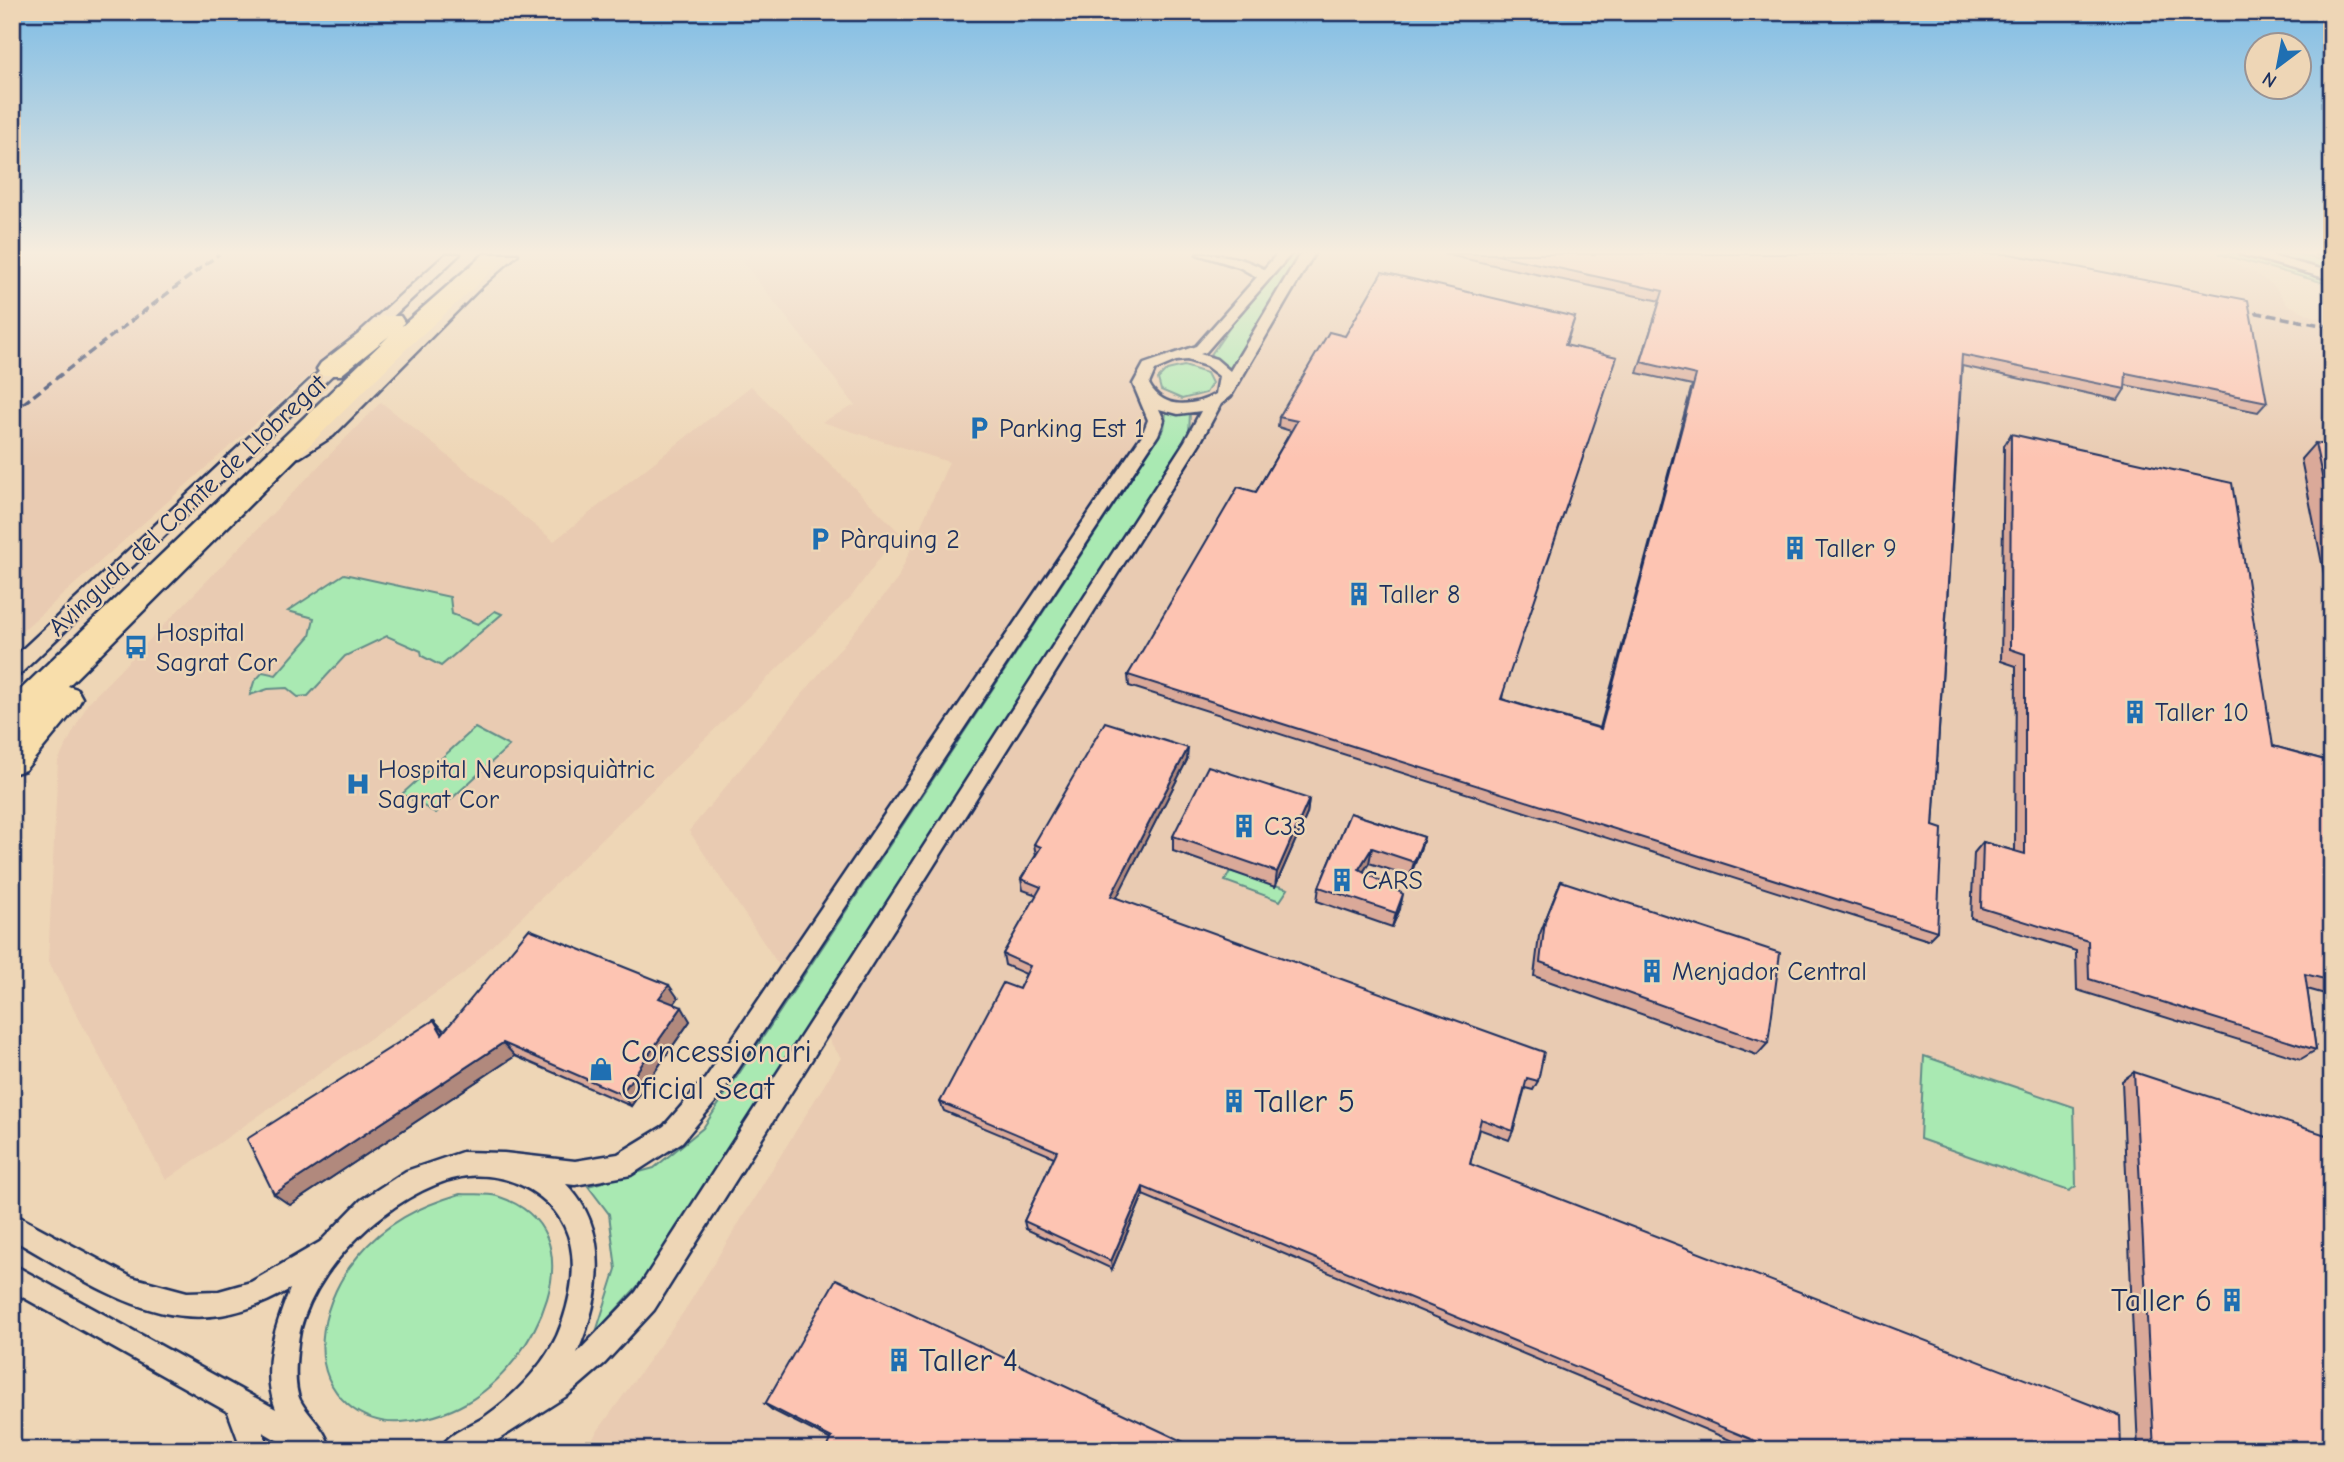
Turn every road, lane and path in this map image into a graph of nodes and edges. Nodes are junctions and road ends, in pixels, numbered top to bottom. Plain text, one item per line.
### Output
1 (388, 322) edge
2 (399, 322) edge
3 (421, 322) edge
4 (438, 322) edge
5 (1225, 322) edge
6 (1265, 322) edge
7 (1172, 357) junction
8 (331, 369) joint
9 (1144, 392) junction
10 (1221, 395) junction
11 (275, 463) junction
12 (129, 607) junction
13 (12, 670) edge
14 (80, 681) junction
15 (12, 696) edge
16 (12, 720) edge
17 (12, 741) edge
18 (12, 760) edge
19 (503, 1165) junction
20 (12, 1225) edge
21 (325, 1252) junction
22 (12, 1277) edge
23 (238, 1403) junction
24 (514, 1412) junction
25 (481, 1443) edge
26 (319, 1448) edge
27 (256, 1450) edge
28 (454, 1450) edge

1 - 8 highway
2 - 15 highway
3 - 11 highway
4 - 11 street, Avinguda del Comte de Llobregat
5 - 7 street
6 - 10 street
7 - 9 street
7 - 10 street
8 - 13 street, Avinguda del Comte de Llobregat
9 - 10 street
9 - 19 street
10 - 24 street
11 - 12 highway
12 - 14 highway, Avinguda del Comte de Llobregat
12 - 16 highway
14 - 17 highway
14 - 18 highway
19 - 21 street
19 - 24 street
20 - 21 street
21 - 26 street
22 - 23 street
23 - 26 street
23 - 27 street
24 - 25 street
25 - 28 street

